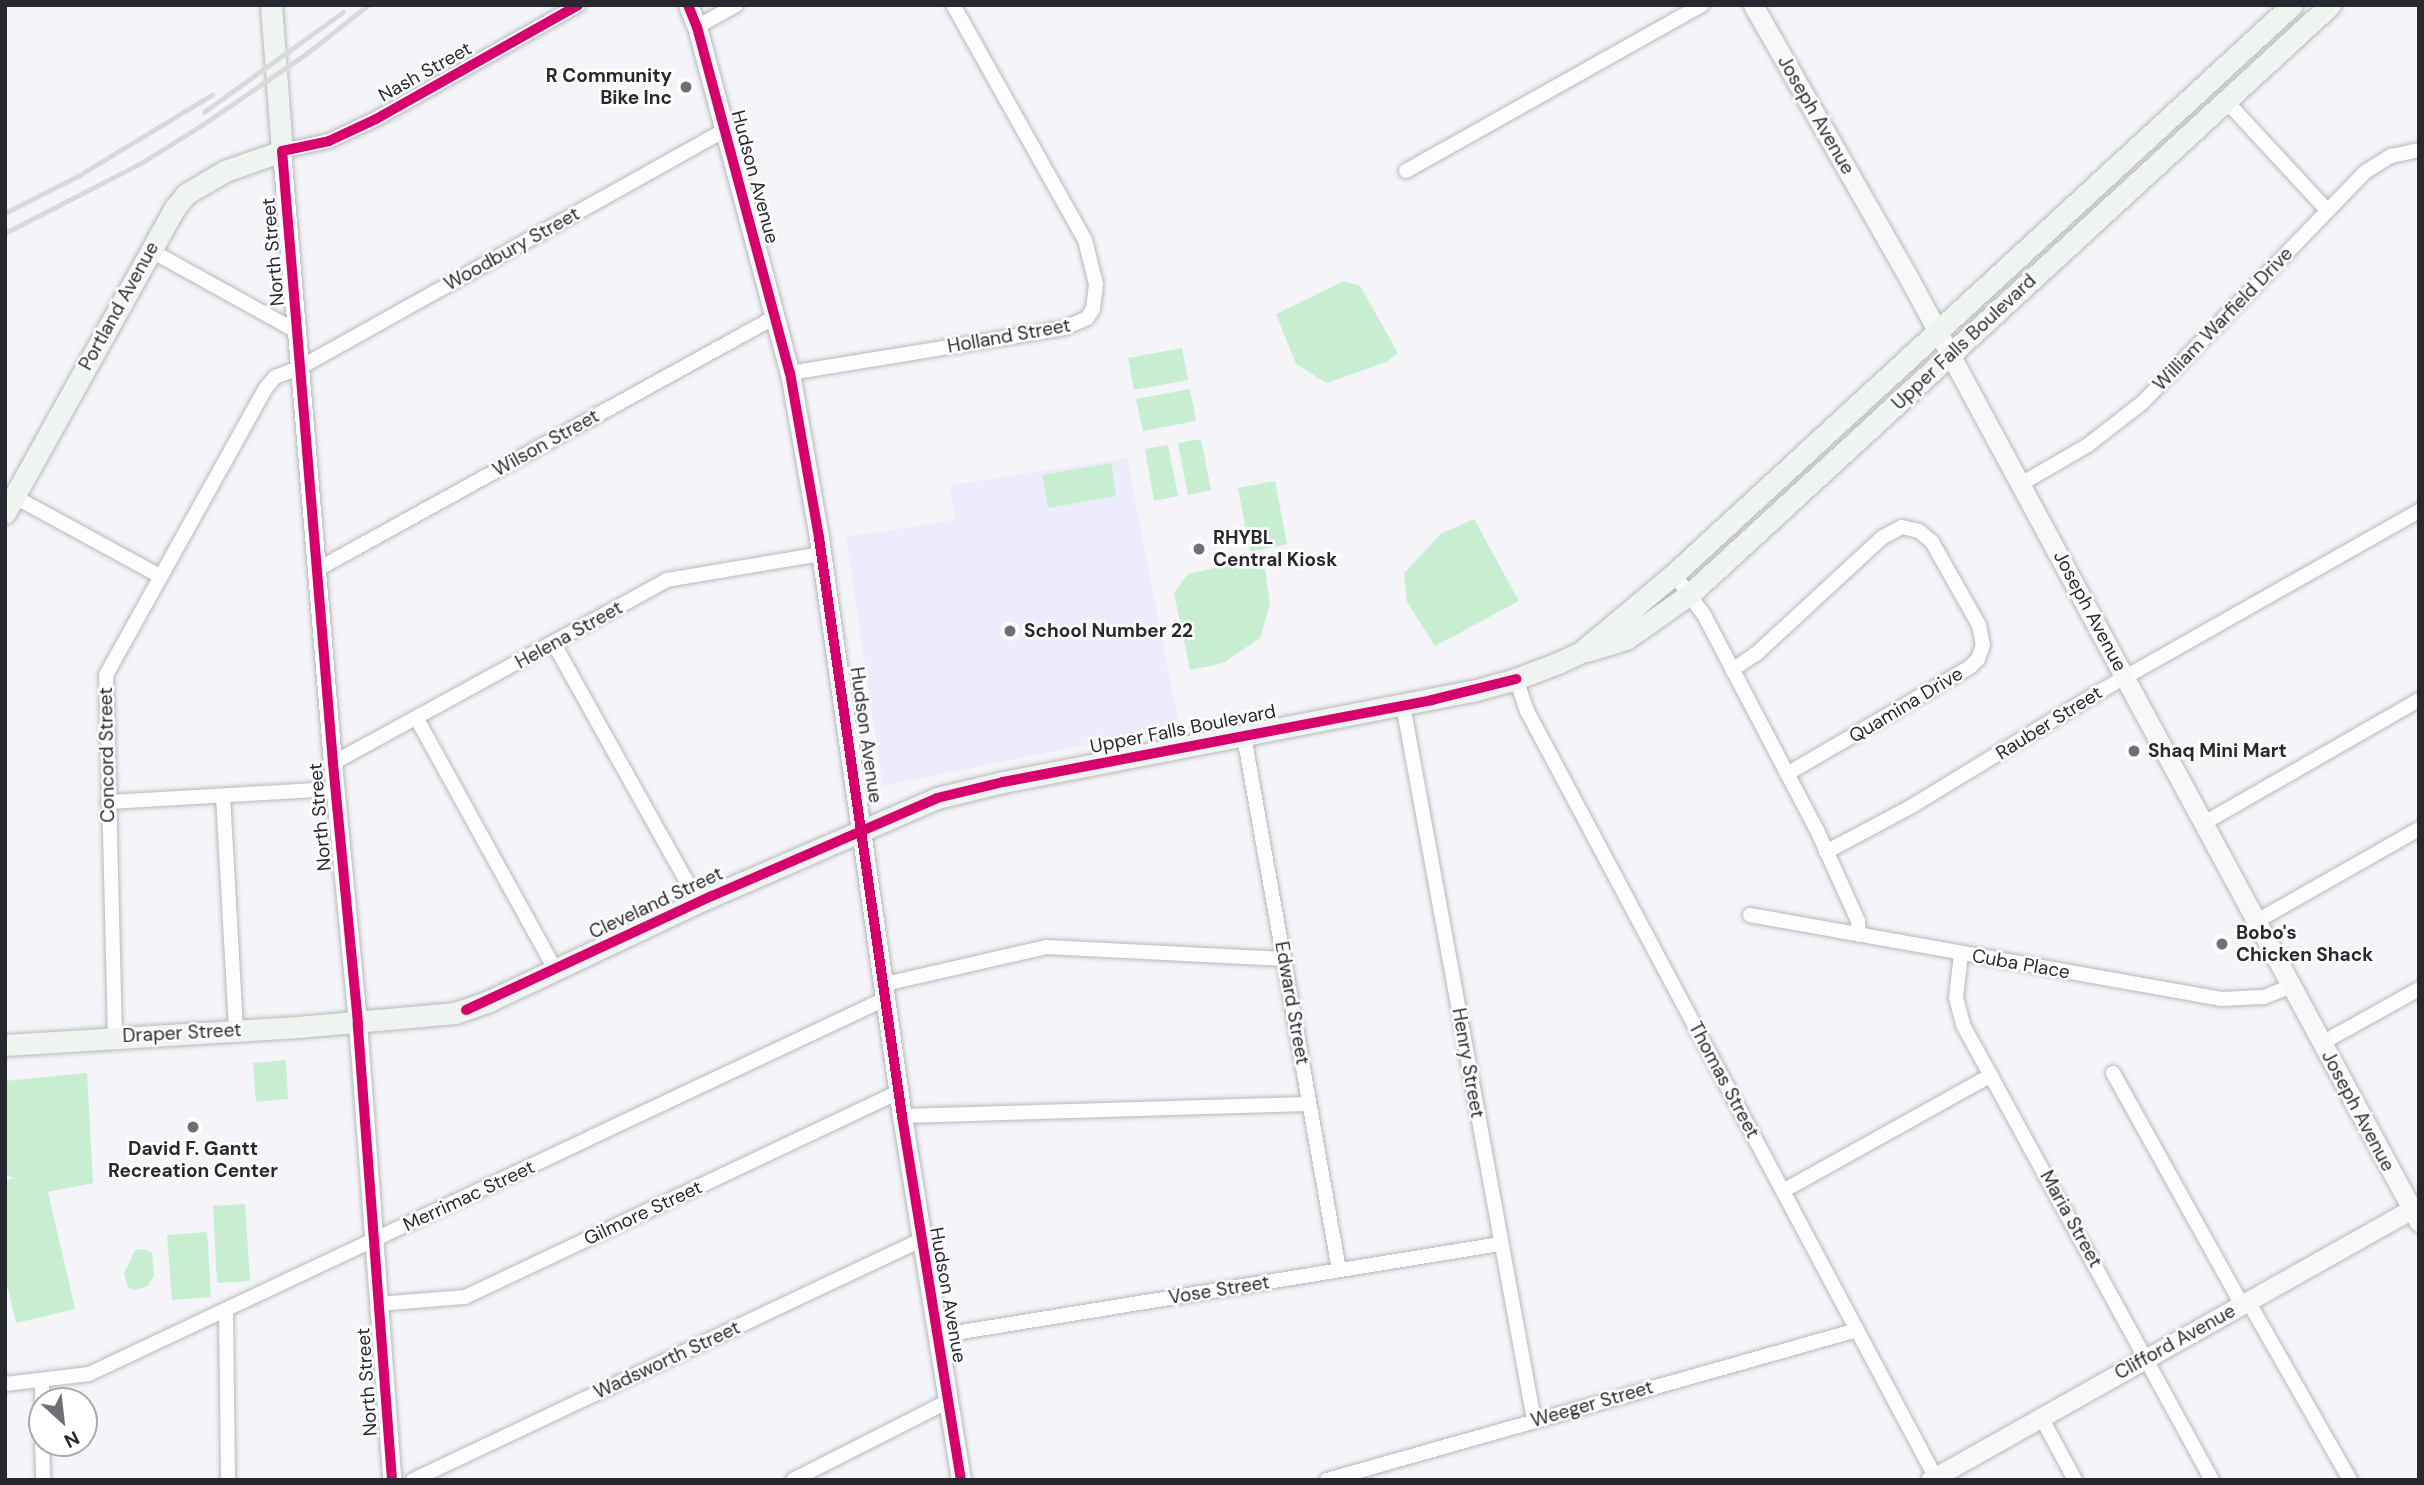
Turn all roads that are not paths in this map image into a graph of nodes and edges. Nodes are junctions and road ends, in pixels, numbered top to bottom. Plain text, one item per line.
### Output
1 (271, 5) edge
2 (578, 5) edge
3 (688, 5) edge
4 (736, 5) edge
5 (953, 5) edge
6 (1702, 5) edge
7 (1753, 5) edge
8 (2292, 5) edge
9 (2330, 5) edge
10 (697, 27) junction
11 (2226, 101) junction
12 (723, 131) junction
13 (2419, 150) edge
14 (282, 151) junction
15 (1406, 171) dead end
16 (2327, 210) junction
17 (150, 250) junction
18 (775, 317) junction
19 (298, 332) junction
20 (1937, 332) junction
21 (1950, 355) junction
22 (301, 367) junction
23 (790, 373) junction
24 (2021, 484) junction
25 (10, 505) edge
26 (2419, 511) edge
27 (821, 554) junction
28 (318, 569) junction
29 (1674, 574) junction
30 (160, 576) junction
31 (1690, 594) junction
32 (554, 644) junction
33 (1581, 652) junction
34 (1732, 670) junction
35 (2126, 677) junction
36 (1516, 679) junction
37 (2419, 700) edge
38 (1404, 705) junction
39 (418, 719) junction
40 (1244, 736) junction
41 (332, 763) junction
42 (1787, 774) junction
43 (335, 789) junction
44 (223, 796) junction
45 (108, 802) junction
46 (2204, 822) junction
47 (862, 829) junction
48 (2419, 829) edge
49 (1826, 852) junction
50 (698, 902) junction
51 (1750, 915) dead end
52 (2257, 921) junction
53 (1859, 935) junction
54 (1961, 953) junction
55 (1285, 959) junction
56 (555, 969) junction
57 (2291, 986) junction
58 (2419, 989) edge
59 (886, 991) junction
60 (358, 1023) junction
61 (236, 1030) junction
62 (115, 1037) junction
63 (2322, 1043) junction
64 (5, 1045) edge
65 (2113, 1073) dead end
66 (1991, 1075) junction
67 (899, 1092) junction
68 (1309, 1104) junction
69 (902, 1116) junction
70 (1783, 1191) junction
71 (2416, 1212) edge
72 (921, 1240) junction
73 (374, 1241) junction
74 (1500, 1244) junction
75 (1339, 1270) junction
76 (2245, 1303) junction
77 (379, 1304) junction
78 (226, 1310) junction
79 (1857, 1330) junction
80 (937, 1336) junction
81 (2145, 1359) junction
82 (42, 1380) junction
83 (5, 1384) edge
84 (42, 1387) edge
85 (949, 1401) junction
86 (2041, 1418) junction
87 (1534, 1420) junction
88 (42, 1457) edge
89 (1366, 1474) edge
90 (1934, 1479) edge
91 (43, 1480) edge
92 (228, 1480) edge
93 (392, 1480) edge
94 (413, 1480) edge
95 (793, 1480) edge
96 (961, 1480) edge
97 (1327, 1480) edge
98 (2075, 1480) edge
99 (2211, 1480) edge
100 (2350, 1480) edge

1 - 14 main road, North Street
2 - 14 street, Nash Street
3 - 10 main road, Hudson Avenue
4 - 10 street
5 - 23 street, Holland Street
6 - 15 street
7 - 20 main road, Joseph Avenue
8 - 20 main road, Upper Falls Boulevard
9 - 11 main road, Upper Falls Boulevard
10 - 12 main road, Hudson Avenue
11 - 16 street
11 - 21 main road, Upper Falls Boulevard
12 - 18 main road, Hudson Avenue
12 - 22 street, Woodbury Street
13 - 16 street, William Warfield Drive
14 - 17 main road, Portland Avenue
14 - 19 street, North Street
16 - 24 street, William Warfield Drive
17 - 19 street
17 - 25 main road, Portland Avenue
18 - 23 main road, Hudson Avenue
18 - 28 street, Wilson Street
19 - 22 street, North Street
20 - 21 main road, Joseph Avenue
20 - 29 main road, Upper Falls Boulevard
21 - 24 main road, Joseph Avenue
21 - 31 main road, Upper Falls Boulevard
22 - 28 street, North Street
22 - 30 street, Concord Street
23 - 27 main road, Hudson Avenue
24 - 35 main road, Joseph Avenue
25 - 30 street
26 - 35 street, Rauber Street
27 - 32 street, Helena Street
27 - 47 main road, Hudson Avenue
28 - 41 street, North Street
29 - 31 street
29 - 33 main road, Upper Falls Boulevard
30 - 45 street, Concord Street
31 - 33 main road, Upper Falls Boulevard
31 - 34 street
32 - 39 street, Helena Street
32 - 50 street
33 - 36 main road, Upper Falls Boulevard
34 - 42 street
34 - 42 street, Quamina Drive
35 - 46 main road, Joseph Avenue
35 - 49 street, Rauber Street
36 - 38 main road, Upper Falls Boulevard
36 - 70 street, Thomas Street
37 - 46 street
38 - 40 main road, Upper Falls Boulevard
38 - 74 street, Henry Street
39 - 41 street, Helena Street
39 - 56 street
40 - 47 main road, Upper Falls Boulevard
40 - 55 street, Edward Street
41 - 43 street, North Street
42 - 49 street
43 - 44 street
43 - 60 street, North Street
44 - 45 street
44 - 61 street
45 - 62 street, Concord Street
46 - 52 main road, Joseph Avenue
47 - 50 main road, Cleveland Street
47 - 59 main road, Hudson Avenue
48 - 52 street
49 - 53 street
50 - 56 main road, Cleveland Street
51 - 53 street, Cuba Place
52 - 57 main road, Joseph Avenue
53 - 54 street, Cuba Place
54 - 57 street, Cuba Place
54 - 66 street, Maria Street
55 - 59 street, Merrimac Street
55 - 68 street, Edward Street
56 - 60 main road, Cleveland Street
57 - 63 main road, Joseph Avenue
58 - 63 street
59 - 67 main road, Hudson Avenue
59 - 73 street, Merrimac Street
60 - 61 main road, Draper Street
60 - 73 street, North Street
61 - 62 main road, Draper Street
62 - 64 main road, Draper Street
63 - 71 main road, Joseph Avenue
65 - 76 street
66 - 70 street
66 - 81 street, Maria Street
67 - 69 main road, Hudson Avenue
67 - 77 street, Gilmore Street
68 - 69 street
68 - 75 street, Edward Street
69 - 72 main road, Hudson Avenue
70 - 79 street, Thomas Street
71 - 76 main road, Clifford Avenue
72 - 80 main road, Hudson Avenue
72 - 94 street, Wadsworth Street
73 - 77 street, North Street
73 - 78 street, Merrimac Street
74 - 75 street, Vose Street
74 - 87 street, Henry Street
75 - 80 street, Vose Street
76 - 81 main road, Clifford Avenue
76 - 100 street
77 - 93 street, North Street
78 - 82 street, Merrimac Street
78 - 92 street
79 - 87 street, Weeger Street
79 - 90 street, Thomas Street
80 - 85 main road, Hudson Avenue
81 - 86 main road, Clifford Avenue
81 - 99 street, Maria Street
82 - 83 street, Merrimac Street
82 - 84 street
85 - 95 street
85 - 96 main road, Hudson Avenue
86 - 90 main road, Clifford Avenue
86 - 98 street
87 - 89 street, Weeger Street
88 - 91 street
89 - 97 street, Weeger Street

